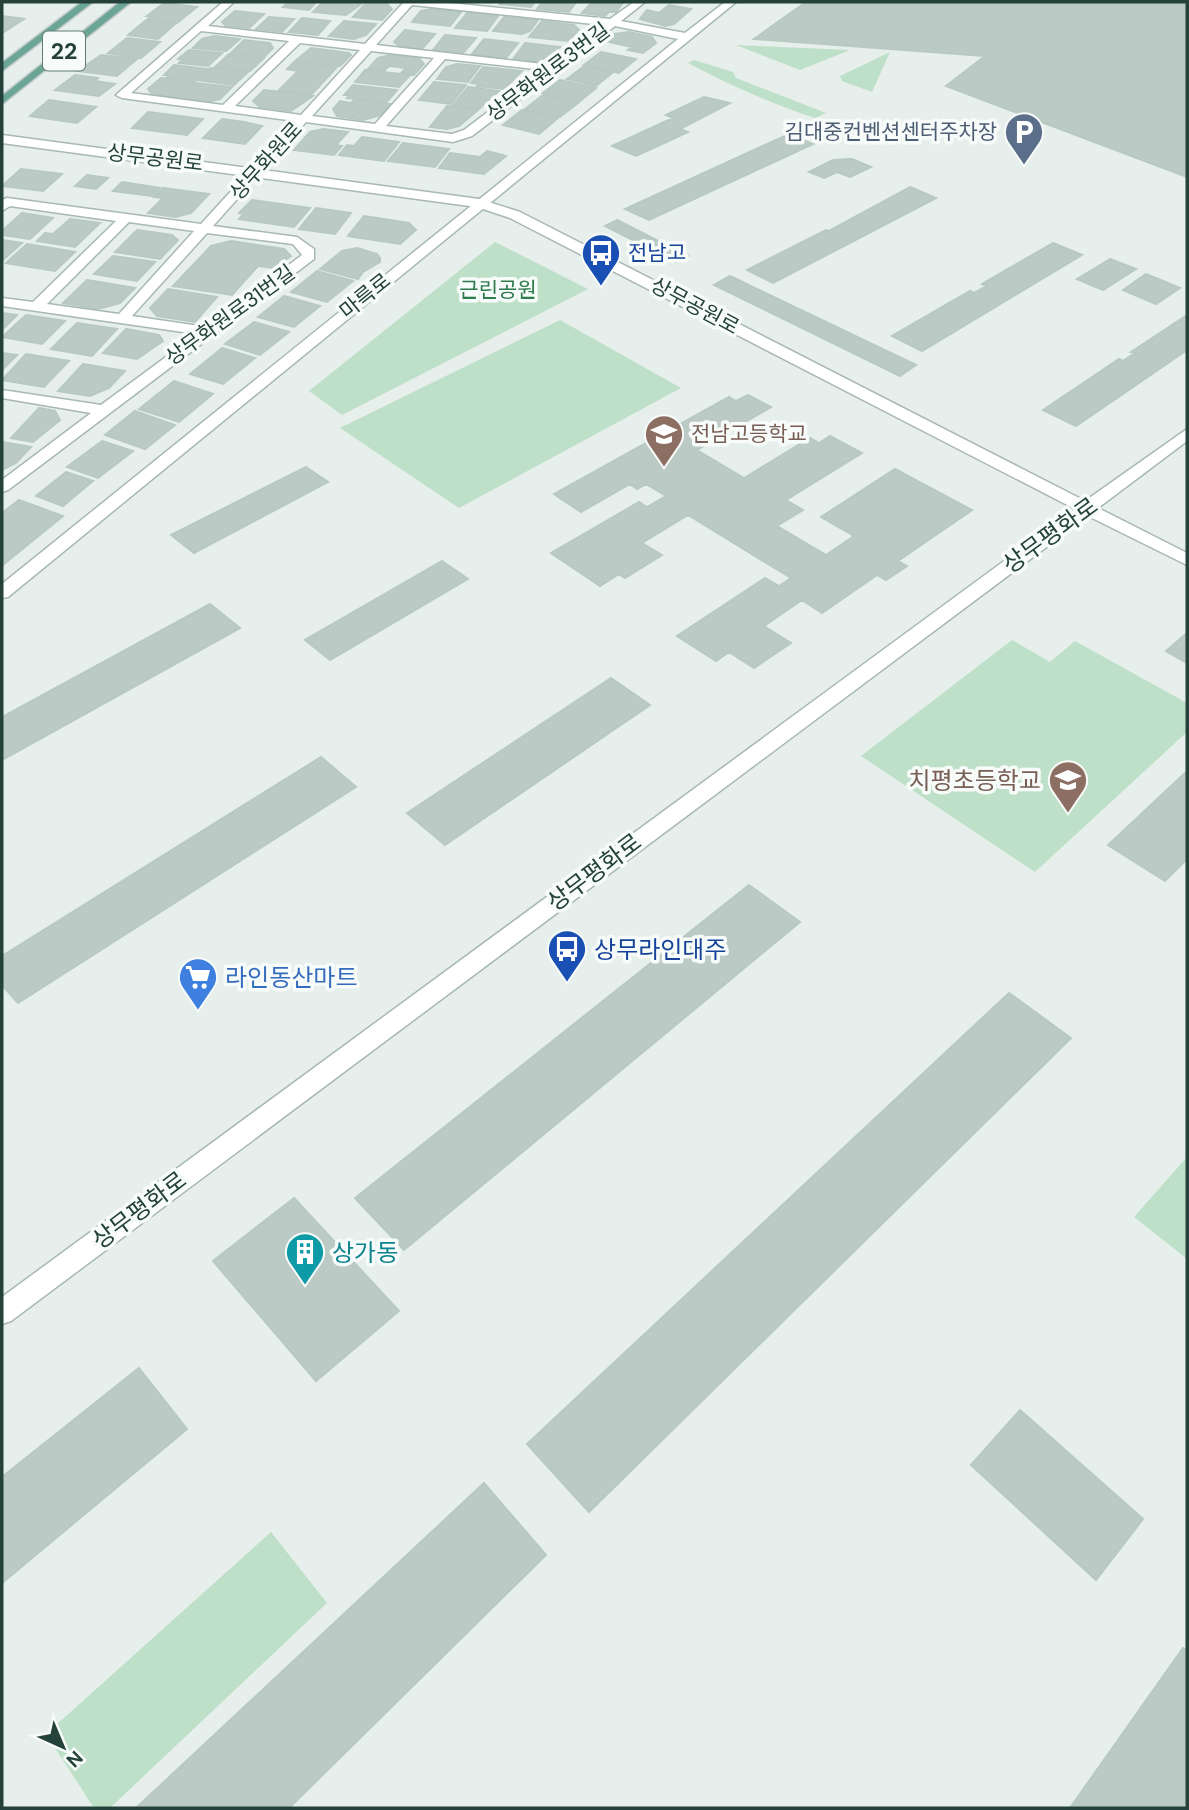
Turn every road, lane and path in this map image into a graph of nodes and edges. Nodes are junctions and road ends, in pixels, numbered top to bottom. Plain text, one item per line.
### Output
1 (88, 2) edge
2 (126, 2) edge
3 (229, 2) edge
4 (410, 2) edge
5 (640, 2) edge
6 (731, 2) edge
7 (484, 5) edge
8 (614, 23) junction
9 (199, 28) junction
10 (687, 37) junction
11 (297, 40) junction
12 (369, 48) junction
13 (442, 56) junction
14 (2, 68) edge
15 (552, 68) junction
16 (2, 101) edge
17 (226, 108) junction
18 (304, 119) junction
19 (378, 128) junction
20 (2, 139) edge
21 (257, 171) junction
22 (479, 203) junction
23 (4, 205) edge
24 (126, 218) junction
25 (205, 228) junction
26 (2, 302) edge
27 (36, 307) junction
28 (122, 319) junction
29 (207, 331) junction
30 (2, 394) edge
31 (102, 410) junction
32 (1187, 434) edge
33 (2, 487) edge
34 (1086, 508) junction
35 (1187, 559) edge
36 (2, 593) edge
37 (2, 1312) edge

1 - 14 main road, 22
2 - 16 main road, 22
3 - 9 street
4 - 7 street
4 - 12 street, 상무화원로
5 - 8 street, 상무화원로3번길
6 - 10 street, 마륵로
7 - 8 street
8 - 10 street
8 - 15 street, 상무화원로3번길
9 - 11 street
9 - 17 street
10 - 22 street, 마륵로
11 - 12 street
11 - 17 street
12 - 13 street
12 - 18 street, 상무화원로
13 - 15 street
13 - 19 street
15 - 19 street, 상무화원로3번길
17 - 18 street
18 - 19 street
18 - 21 street, 상무화원로
20 - 21 street, 상무공원로
21 - 22 street, 상무공원로
21 - 25 street, 상무화원로
22 - 34 street, 상무공원로
22 - 36 street, 마륵로
23 - 24 street, 상무화원로31번길
24 - 25 street, 상무화원로31번길
24 - 27 street
25 - 28 street, 상무화원로
25 - 29 street, 상무화원로31번길
26 - 27 street
27 - 28 street
28 - 29 street
29 - 31 street, 상무화원로31번길
30 - 31 street
31 - 33 street, 상무화원로31번길
32 - 34 street, 상무평화로
34 - 35 street, 상무공원로
34 - 37 street, 상무평화로

